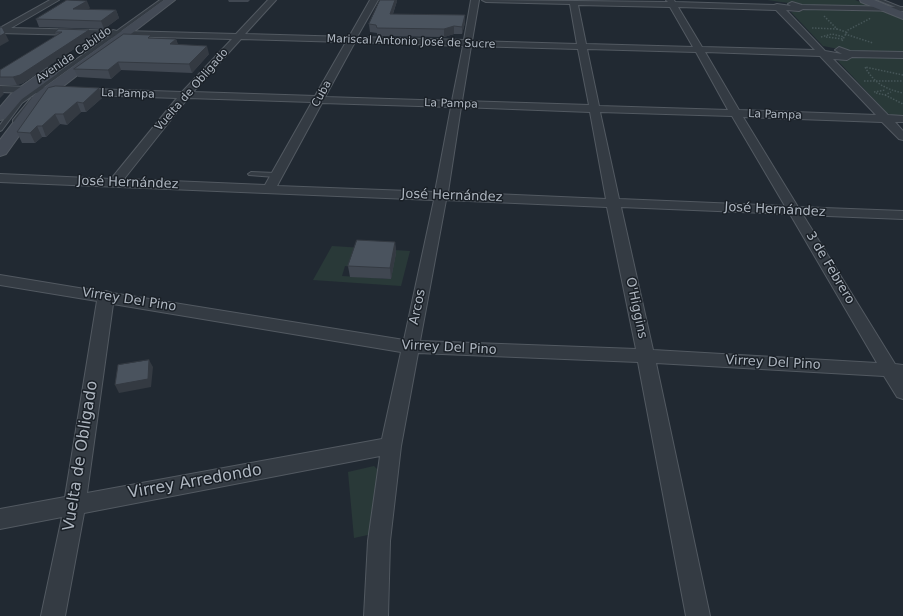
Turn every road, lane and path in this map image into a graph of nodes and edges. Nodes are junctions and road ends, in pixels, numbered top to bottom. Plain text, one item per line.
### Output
1 (55, 0) edge
2 (152, 0) edge
3 (157, 0) edge
4 (162, 0) edge
5 (170, 0) edge
6 (272, 0) edge
7 (374, 0) edge
8 (475, 0) edge
9 (486, 0) edge
10 (762, 0) edge
11 (865, 0) edge
12 (573, 1) edge
13 (671, 2) edge
14 (884, 4) edge
15 (779, 7) junction
16 (903, 9) edge
17 (822, 13) dead end
18 (875, 16) dead end
19 (903, 16) edge
20 (810, 28) dead end
21 (837, 29) junction
22 (0, 31) edge
23 (846, 32) junction
24 (115, 34) junction
25 (238, 37) junction
26 (819, 37) dead end
27 (826, 37) junction
28 (352, 40) junction
29 (466, 44) junction
30 (875, 44) dead end
31 (581, 46) junction
32 (699, 50) junction
33 (822, 53) junction
34 (903, 55) edge
35 (903, 75) edge
36 (859, 81) dead end
37 (903, 81) edge
38 (875, 82) junction
39 (0, 89) edge
40 (885, 90) junction
41 (38, 91) junction
42 (891, 92) junction
43 (886, 94) junction
44 (903, 94) edge
45 (185, 96) junction
46 (318, 100) junction
47 (456, 104) junction
48 (903, 104) edge
49 (595, 109) junction
50 (736, 114) junction
51 (0, 116) edge
52 (884, 119) junction
53 (903, 119) edge
54 (12, 124) dead end
55 (0, 129) edge
56 (4, 136) dead end
57 (903, 137) edge
58 (0, 141) edge
59 (0, 151) edge
60 (251, 174) dead end
61 (275, 175) junction
62 (0, 178) edge
63 (115, 182) junction
64 (269, 189) junction
65 (441, 195) junction
66 (613, 203) junction
67 (796, 211) junction
68 (903, 215) edge
69 (0, 280) edge
70 (106, 296) junction
71 (410, 347) junction
72 (646, 356) junction
73 (897, 371) edge
74 (903, 392) edge
75 (391, 446) junction
76 (75, 505) junction
77 (0, 519) edge
78 (54, 616) edge
79 (376, 616) edge
80 (698, 616) edge

1 - 22 street
2 - 24 main road, Avenida Cabildo
3 - 24 lane
4 - 24 lane
5 - 24 main road, Avenida Cabildo
6 - 25 street, Vuelta de Obligado
7 - 28 street, Cuba
8 - 29 street, Arcos
9 - 12 street
10 - 15 street
11 - 14 main road
12 - 13 street
12 - 31 street, O'Higgins
13 - 15 street
13 - 32 street, 3 de Febrero
14 - 15 street
14 - 16 street
14 - 19 main road
15 - 33 street
17 - 21 path
18 - 23 path
20 - 21 path
21 - 23 path
22 - 24 street, Mariscal Antonio José de Sucre
23 - 30 path
24 - 25 street, Mariscal Antonio José de Sucre
24 - 41 main road, Avenida Cabildo
24 - 41 main road, Avenida Cabildo
25 - 28 street, Mariscal Antonio José de Sucre
25 - 45 street, Vuelta de Obligado
26 - 27 path
27 - 27 path
28 - 29 street, Mariscal Antonio José de Sucre
28 - 46 street, Cuba
29 - 31 street, Mariscal Antonio José de Sucre
29 - 47 street, Arcos
31 - 32 street, Mariscal Antonio José de Sucre
31 - 49 street, O'Higgins
32 - 33 street, Mariscal Antonio José de Sucre
32 - 50 street, 3 de Febrero
33 - 34 street, Mariscal Antonio José de Sucre
33 - 52 street
35 - 38 path
36 - 38 path
37 - 38 path
38 - 40 path
39 - 41 street, La Pampa
40 - 42 path
40 - 43 path
41 - 45 street, La Pampa
41 - 51 main road, Avenida Cabildo
41 - 54 lane
41 - 55 lane
41 - 59 main road, Avenida Cabildo
42 - 43 path
42 - 44 path
43 - 48 path
45 - 46 street, La Pampa
45 - 63 street, Vuelta de Obligado
46 - 47 street, La Pampa
46 - 61 street, Cuba
47 - 49 street, La Pampa
47 - 65 street, Arcos
49 - 50 street, La Pampa
49 - 66 street, O'Higgins
50 - 52 street, La Pampa
50 - 67 street, 3 de Febrero
52 - 53 street, La Pampa
52 - 57 street
56 - 58 lane
60 - 61 lane
61 - 64 street, Cuba
62 - 63 street, José Hernández
63 - 64 street, José Hernández
64 - 65 street, José Hernández
65 - 66 street, José Hernández
65 - 71 street, Arcos
66 - 67 street, José Hernández
66 - 72 street, O'Higgins
67 - 68 street, José Hernández
67 - 73 street, 3 de Febrero
69 - 70 street, Virrey Del Pino
70 - 71 street, Virrey Del Pino
70 - 76 street, Vuelta de Obligado
71 - 72 street, Virrey Del Pino
71 - 75 street, Arcos
72 - 73 street, Virrey Del Pino
72 - 80 street, O'Higgins
73 - 74 street, 3 de Febrero
75 - 76 street, Virrey Arredondo
75 - 79 street, Arcos
76 - 77 street, Virrey Arredondo
76 - 78 street, Vuelta de Obligado

